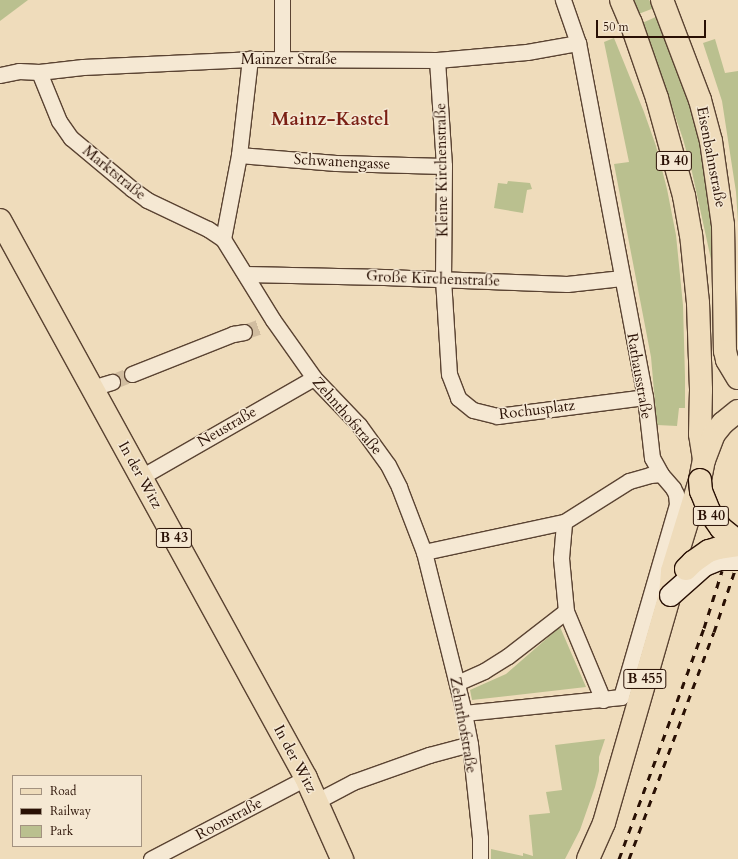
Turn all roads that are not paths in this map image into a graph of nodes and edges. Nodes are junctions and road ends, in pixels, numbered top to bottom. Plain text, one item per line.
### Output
1 (282, 0) edge
2 (563, 0) edge
3 (621, 0) edge
4 (662, 0) edge
5 (578, 43) junction
6 (250, 59) junction
7 (282, 60) junction
8 (438, 60) junction
9 (39, 72) junction
10 (0, 75) edge
11 (239, 155) junction
12 (444, 166) junction
13 (0, 220) edge
14 (223, 239) junction
15 (245, 274) junction
16 (622, 278) junction
17 (443, 279) junction
18 (726, 320) junction
19 (244, 332) tunnel mouth
20 (738, 353) edge
21 (132, 374) tunnel mouth
22 (314, 378) junction
23 (738, 378) edge
24 (644, 397) junction
25 (738, 410) edge
26 (707, 447) junction
27 (661, 474) junction
28 (141, 477) junction
29 (565, 520) junction
30 (738, 542) edge
31 (738, 546) edge
32 (424, 552) junction
33 (738, 559) edge
34 (670, 595) junction
35 (566, 611) junction
36 (456, 683) junction
37 (603, 700) junction
38 (464, 713) junction
39 (470, 744) junction
40 (306, 778) junction
41 (317, 801) junction
42 (155, 858) edge
43 (342, 859) edge
44 (480, 859) edge
45 (588, 859) edge

1 - 7 street
2 - 5 street, Rathausstraße
3 - 26 main road, B 40
4 - 18 main road, Eisenbahnstraße / B 40
5 - 8 street, Mainzer Straße
5 - 16 street, Rathausstraße
6 - 7 street, Mainzer Straße
6 - 9 street, Mainzer Straße
6 - 11 street
7 - 8 street, Mainzer Straße
8 - 12 street, Kleine Kirchenstraße
9 - 10 street, Mainzer Straße
9 - 14 street, Marktstraße
11 - 12 street, Schwanengasse
11 - 14 street
12 - 17 street, Kleine Kirchenstraße
13 - 28 main road, In der Witz / B 43
14 - 15 street, Zehnthofstraße
15 - 17 street, Große Kirchenstraße
15 - 22 street, Zehnthofstraße
16 - 17 street, Große Kirchenstraße
16 - 24 street, Rathausstraße
17 - 24 street, Rochusplatz
18 - 20 main road, Eisenbahnstraße / B 40
18 - 23 main road, Eisenbahnstraße / B 40
19 - 21 street
22 - 28 street, Neustraße
22 - 32 street, Zehnthofstraße
24 - 27 street, Rathausstraße
25 - 26 main road
26 - 30 main road, B 40, bridge
26 - 34 main road, B 455, bridge
27 - 29 street
27 - 37 street, Rathausstraße
28 - 40 main road, In der Witz / B 43
29 - 32 street
29 - 35 street
31 - 34 main road, B 455, bridge
32 - 36 street, Zehnthofstraße
33 - 34 main road, bridge
34 - 45 main road, B 455
35 - 36 street
35 - 37 street
36 - 38 street, Zehnthofstraße
37 - 38 street
38 - 39 street, Zehnthofstraße
39 - 41 street
39 - 44 street, Zehnthofstraße
40 - 41 main road, In der Witz / B 43
40 - 42 street, Roonstraße
41 - 43 main road, In der Witz / B 43

